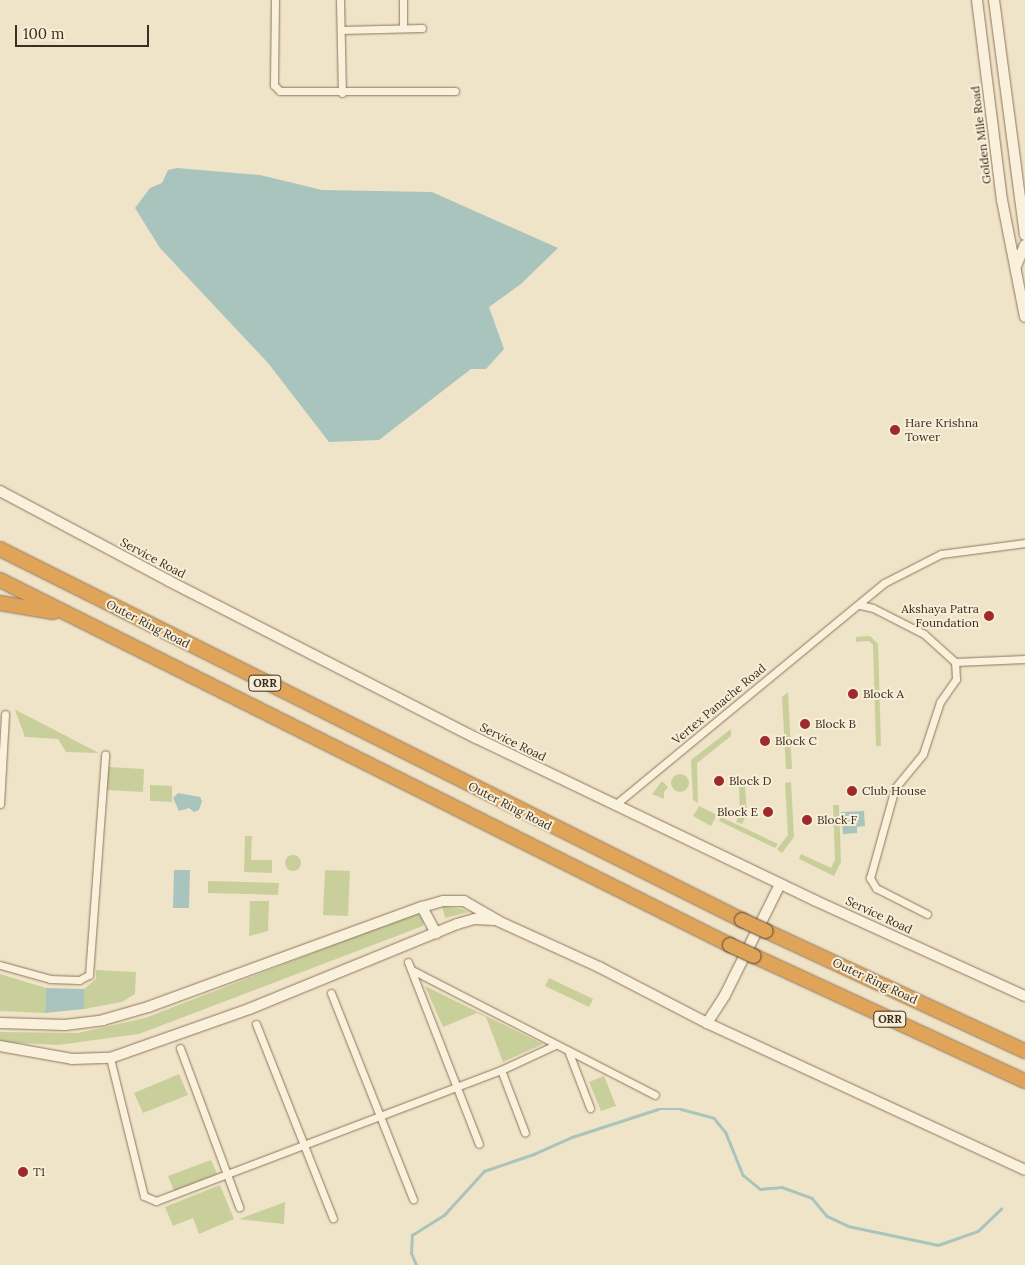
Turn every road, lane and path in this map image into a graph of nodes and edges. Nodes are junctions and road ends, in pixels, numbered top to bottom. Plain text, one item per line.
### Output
1 (275, 0) edge
2 (340, 0) edge
3 (403, 0) edge
4 (977, 0) edge
5 (994, 0) edge
6 (403, 28) junction
7 (422, 28) dead end
8 (341, 30) junction
9 (455, 91) dead end
10 (342, 92) junction
11 (1025, 235) edge
12 (1025, 245) edge
13 (1016, 266) junction
14 (1025, 316) edge
15 (0, 491) edge
16 (1025, 543) edge
17 (0, 549) edge
18 (0, 580) edge
19 (0, 603) edge
20 (860, 605) junction
21 (65, 613) junction
22 (1025, 659) edge
23 (955, 662) junction
24 (5, 714) dead end
25 (106, 755) dead end
26 (0, 804) edge
27 (616, 804) junction
28 (780, 884) junction
29 (422, 907) junction
30 (927, 914) dead end
31 (498, 921) junction
32 (436, 933) junction
33 (408, 962) dead end
34 (0, 964) edge
35 (412, 970) junction
36 (331, 993) dead end
37 (1025, 996) edge
38 (0, 1023) edge
39 (707, 1023) junction
40 (256, 1024) dead end
41 (555, 1045) junction
42 (0, 1046) edge
43 (180, 1048) dead end
44 (1025, 1051) edge
45 (570, 1053) junction
46 (110, 1058) junction
47 (501, 1070) junction
48 (1025, 1081) edge
49 (456, 1087) junction
50 (655, 1095) dead end
51 (590, 1108) dead end
52 (381, 1116) junction
53 (525, 1134) dead end
54 (479, 1144) dead end
55 (302, 1145) junction
56 (1025, 1170) edge
57 (227, 1174) junction
58 (413, 1199) dead end
59 (239, 1207) dead end
60 (333, 1218) dead end

1 - 10 street
2 - 8 street
3 - 6 street
4 - 13 main road, Golden Mile Road
5 - 11 main road
6 - 7 street
6 - 8 street
8 - 10 street
9 - 10 street
12 - 13 main road
13 - 14 main road, Golden Mile Road
15 - 27 main road, Service Road
16 - 20 street, Vertex Panache Road
17 - 44 highway, Outer Ring Road / ORR, bridge
18 - 21 highway, ORR
19 - 21 highway
20 - 23 street
20 - 27 street, Vertex Panache Road
21 - 48 highway, ORR, bridge
22 - 23 street
23 - 30 street
24 - 26 street
25 - 34 street
27 - 28 main road, Service Road
28 - 37 main road, Service Road
28 - 39 main road
29 - 31 main road
29 - 32 main road
29 - 38 main road
31 - 32 main road
31 - 39 main road
32 - 46 main road
33 - 35 street
35 - 41 street
35 - 49 street
36 - 52 street
39 - 56 main road
40 - 55 street
41 - 45 street
41 - 47 street
42 - 46 main road
43 - 57 street
45 - 50 street
45 - 51 street
46 - 57 street
47 - 49 street
47 - 53 street
49 - 52 street
49 - 54 street
52 - 55 street
52 - 58 street
55 - 57 street
55 - 60 street
57 - 59 street

